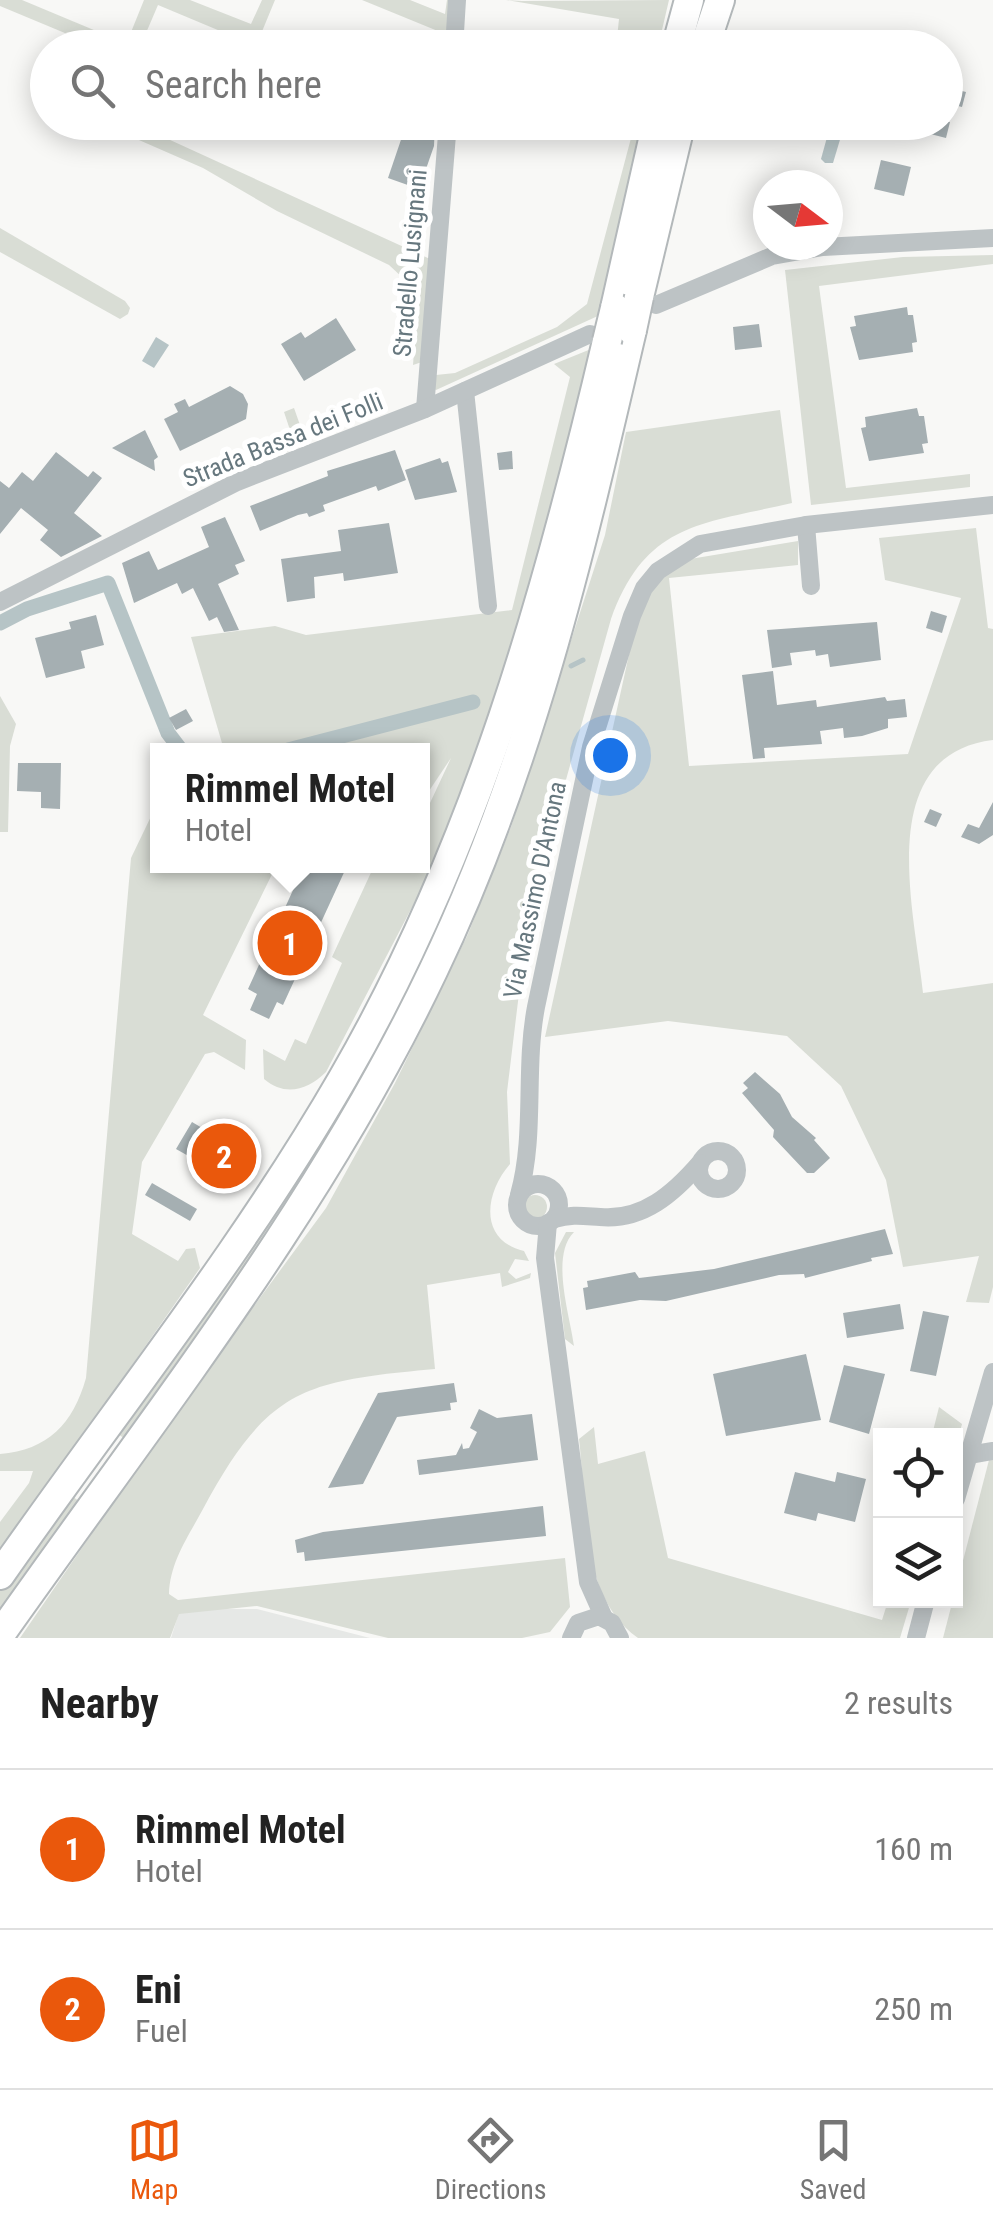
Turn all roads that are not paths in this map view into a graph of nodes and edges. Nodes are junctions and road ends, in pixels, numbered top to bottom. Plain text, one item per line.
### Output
1 (457, 0) edge
2 (677, 0) edge
3 (688, 0) edge
4 (710, 0) edge
5 (720, 0) edge
6 (455, 30) edge
7 (671, 30) edge
8 (680, 30) edge
9 (704, 30) edge
10 (708, 30) edge
11 (447, 140) edge
12 (662, 140) edge
13 (667, 140) edge
14 (993, 238) edge
15 (623, 319) junction
16 (465, 391) junction
17 (425, 409) junction
18 (993, 505) edge
19 (806, 525) junction
20 (812, 586) dead end
21 (0, 602) edge
22 (488, 606) dead end
23 (530, 1151) junction
24 (700, 1163) junction
25 (706, 1186) junction
26 (677, 1189) junction
27 (553, 1191) junction
28 (519, 1195) junction
29 (584, 1214) junction
30 (523, 1220) junction
31 (551, 1221) junction
32 (545, 1258) junction
33 (993, 1372) edge
34 (993, 1451) edge
35 (969, 1455) junction
36 (963, 1475) edge
37 (0, 1575) edge
38 (588, 1582) junction
39 (924, 1608) edge
40 (604, 1618) junction
41 (575, 1630) edge
42 (0, 1636) edge
43 (621, 1636) edge
44 (916, 1638) edge

1 - 6 street
2 - 7 highway
3 - 8 highway
4 - 9 highway
5 - 10 highway
11 - 17 street, Stradello Lusignani
12 - 15 highway
13 - 15 highway
14 - 15 street, Strada Bassa dei Folli
15 - 16 street, Strada Bassa dei Folli
15 - 37 highway
15 - 42 highway
16 - 17 street, Strada Bassa dei Folli
16 - 22 street
17 - 21 street, Strada Bassa dei Folli
18 - 19 street, Via Massimo D'Antona
19 - 20 street
19 - 23 street, Via Massimo D'Antona
23 - 27 street, Via Massimo D'Antona
23 - 28 street, Via Massimo D'Antona
24 - 25 street
24 - 25 street
24 - 26 street
25 - 26 street
26 - 29 street
27 - 28 street
27 - 29 street
27 - 31 street, Via Massimo D'Antona
28 - 30 street, Via Massimo D'Antona
29 - 31 street
30 - 31 street
30 - 32 street, Via Massimo D'Antona
31 - 32 street, Via Massimo D'Antona
32 - 38 street, Via Massimo D'Antona
33 - 35 street
34 - 35 street
35 - 36 street
38 - 40 street, Via Massimo D'Antona
38 - 41 street, Via Massimo D'Antona
39 - 44 street
40 - 41 street
40 - 43 street, Via Massimo D'Antona

